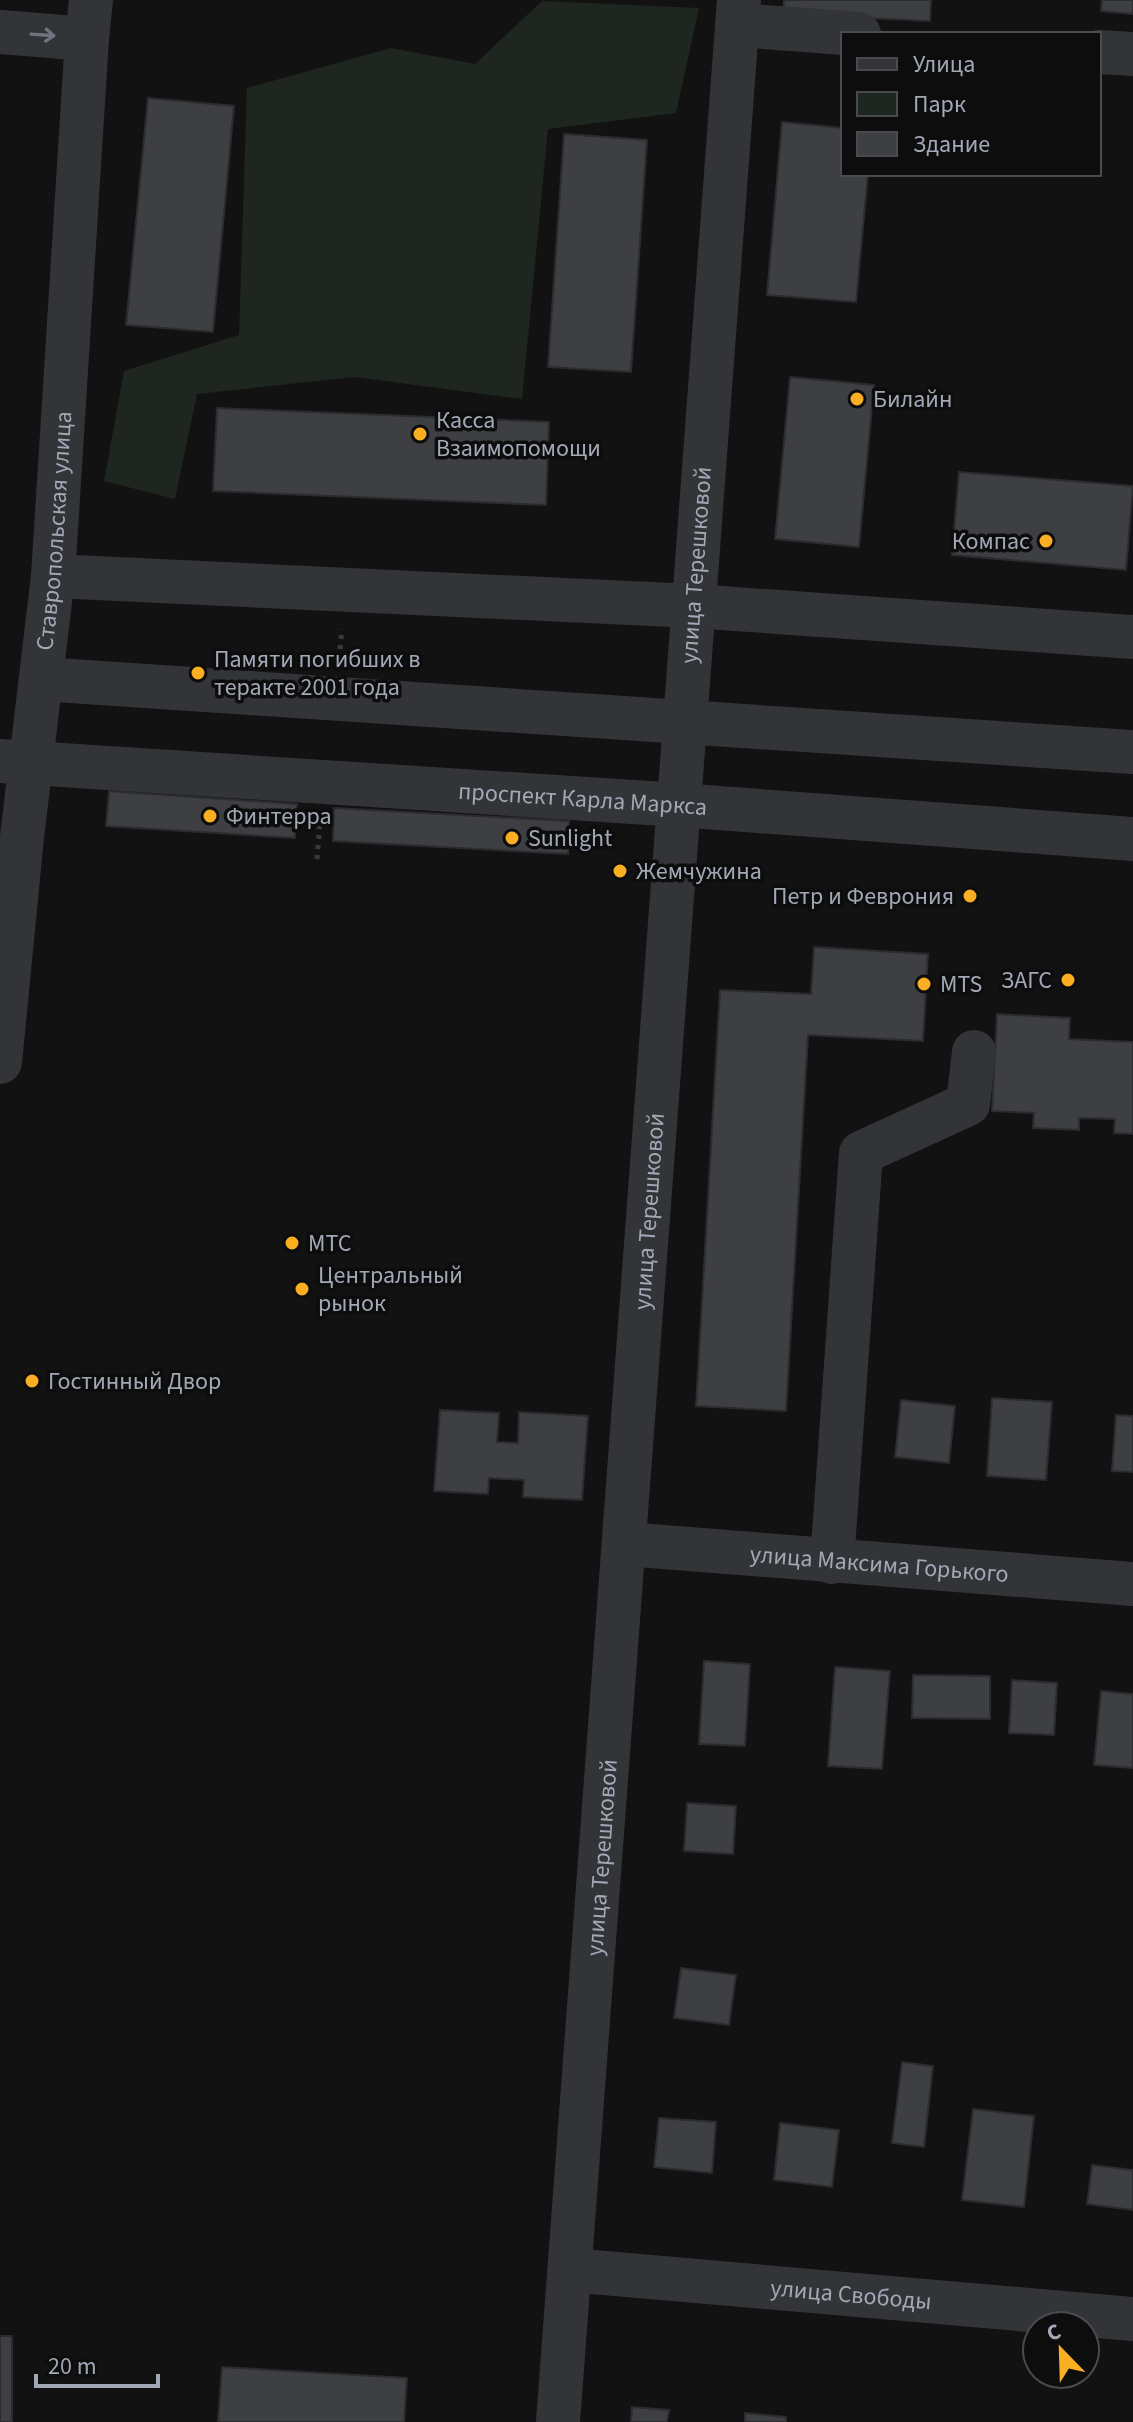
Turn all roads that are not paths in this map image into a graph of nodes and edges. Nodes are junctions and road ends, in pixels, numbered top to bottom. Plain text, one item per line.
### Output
1 (738, 13) edge
2 (89, 19) edge
3 (0, 32) edge
4 (847, 32) edge
5 (1101, 52) edge
6 (1133, 54) edge
7 (53, 576) junction
8 (693, 606) junction
9 (1133, 637) edge
10 (41, 679) junction
11 (685, 721) junction
12 (1133, 752) edge
13 (16, 762) edge
14 (679, 805) junction
15 (1133, 839) edge
16 (974, 1052) dead end
17 (0, 1062) edge
18 (626, 1544) junction
19 (832, 1562) junction
20 (1133, 1584) edge
21 (570, 2270) junction
22 (1133, 2319) edge
23 (558, 2422) edge

1 - 4 street
1 - 8 street, улица Терешковой
3 -> 2 street
2 - 7 street, Ставропольская улица
5 - 6 street
7 - 8 street
7 - 10 street, Ставропольская улица
8 - 9 street
8 - 11 street, улица Терешковой
10 - 11 street
10 - 13 street, Ставропольская улица
11 - 12 street
11 - 14 street, улица Терешковой
13 - 14 street, проспект Карла Маркса
13 - 17 street, Ставропольская улица
14 - 15 street, проспект Карла Маркса
14 - 18 street, улица Терешковой
16 - 19 street
18 - 19 street, улица Максима Горького
18 - 21 street, улица Терешковой
19 - 20 street, улица Максима Горького
21 - 22 street, улица Свободы
21 - 23 street, улица Терешковой

